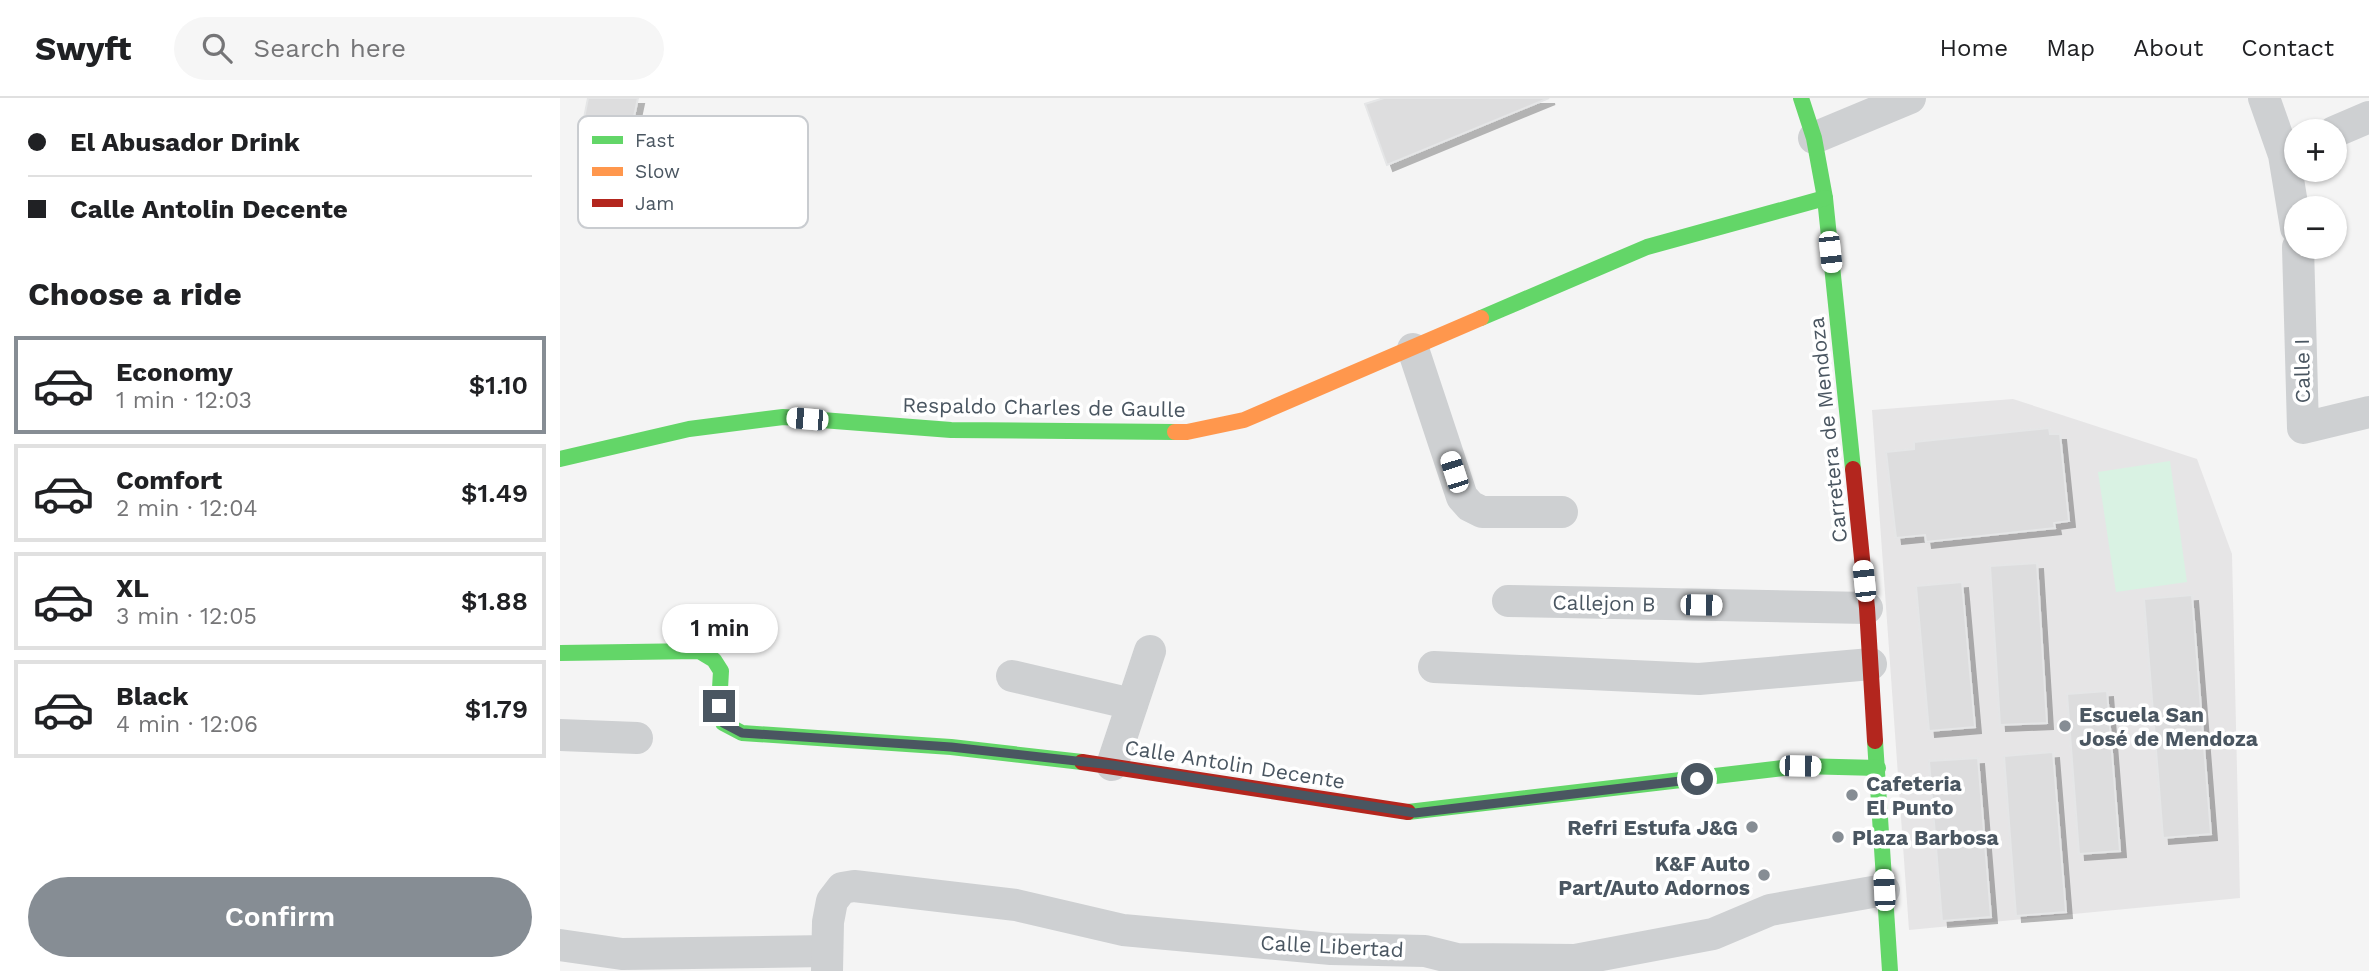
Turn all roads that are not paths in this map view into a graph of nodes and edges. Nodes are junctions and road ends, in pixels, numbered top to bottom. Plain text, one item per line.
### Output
1 (1801, 98) edge
2 (1910, 98) edge
3 (2264, 98) edge
4 (2369, 117) edge
5 (2347, 126) edge
6 (1814, 138) junction
7 (2284, 140) edge
8 (1825, 198) junction
9 (2298, 259) edge
10 (1413, 349) junction
11 (2369, 412) edge
12 (560, 459) edge
13 (1562, 512) dead end
14 (1508, 601) dead end
15 (1867, 608) junction
16 (1150, 651) dead end
17 (560, 653) edge
18 (1871, 664) junction
19 (1434, 667) dead end
20 (1012, 676) dead end
21 (1132, 704) junction
22 (560, 735) edge
23 (637, 738) dead end
24 (1112, 765) junction
25 (1878, 768) junction
26 (1884, 890) junction
27 (560, 945) edge
28 (827, 961) edge
29 (622, 962) edge
30 (706, 962) edge
31 (1890, 971) edge

1 - 6 street, Carretera de Mendoza
2 - 6 street
3 - 7 street
4 - 5 street
6 - 8 street, Carretera de Mendoza
8 - 10 street, Respaldo Charles de Gaulle
8 - 15 street, Carretera de Mendoza
9 - 11 street, Calle I
10 - 12 street, Respaldo Charles de Gaulle
10 - 13 street
14 - 15 street, Callejon B
15 - 18 street, Carretera de Mendoza
16 - 21 street
17 - 24 street, Calle Antolin Decente
18 - 19 street
18 - 25 street, Carretera de Mendoza
20 - 21 street
21 - 24 street
22 - 23 street
24 - 25 street, Calle Antolin Decente
25 - 26 street, Carretera de Mendoza
26 - 28 street, Calle Libertad
26 - 31 street, Carretera de Mendoza
27 - 29 street
28 - 30 street
29 - 30 street

